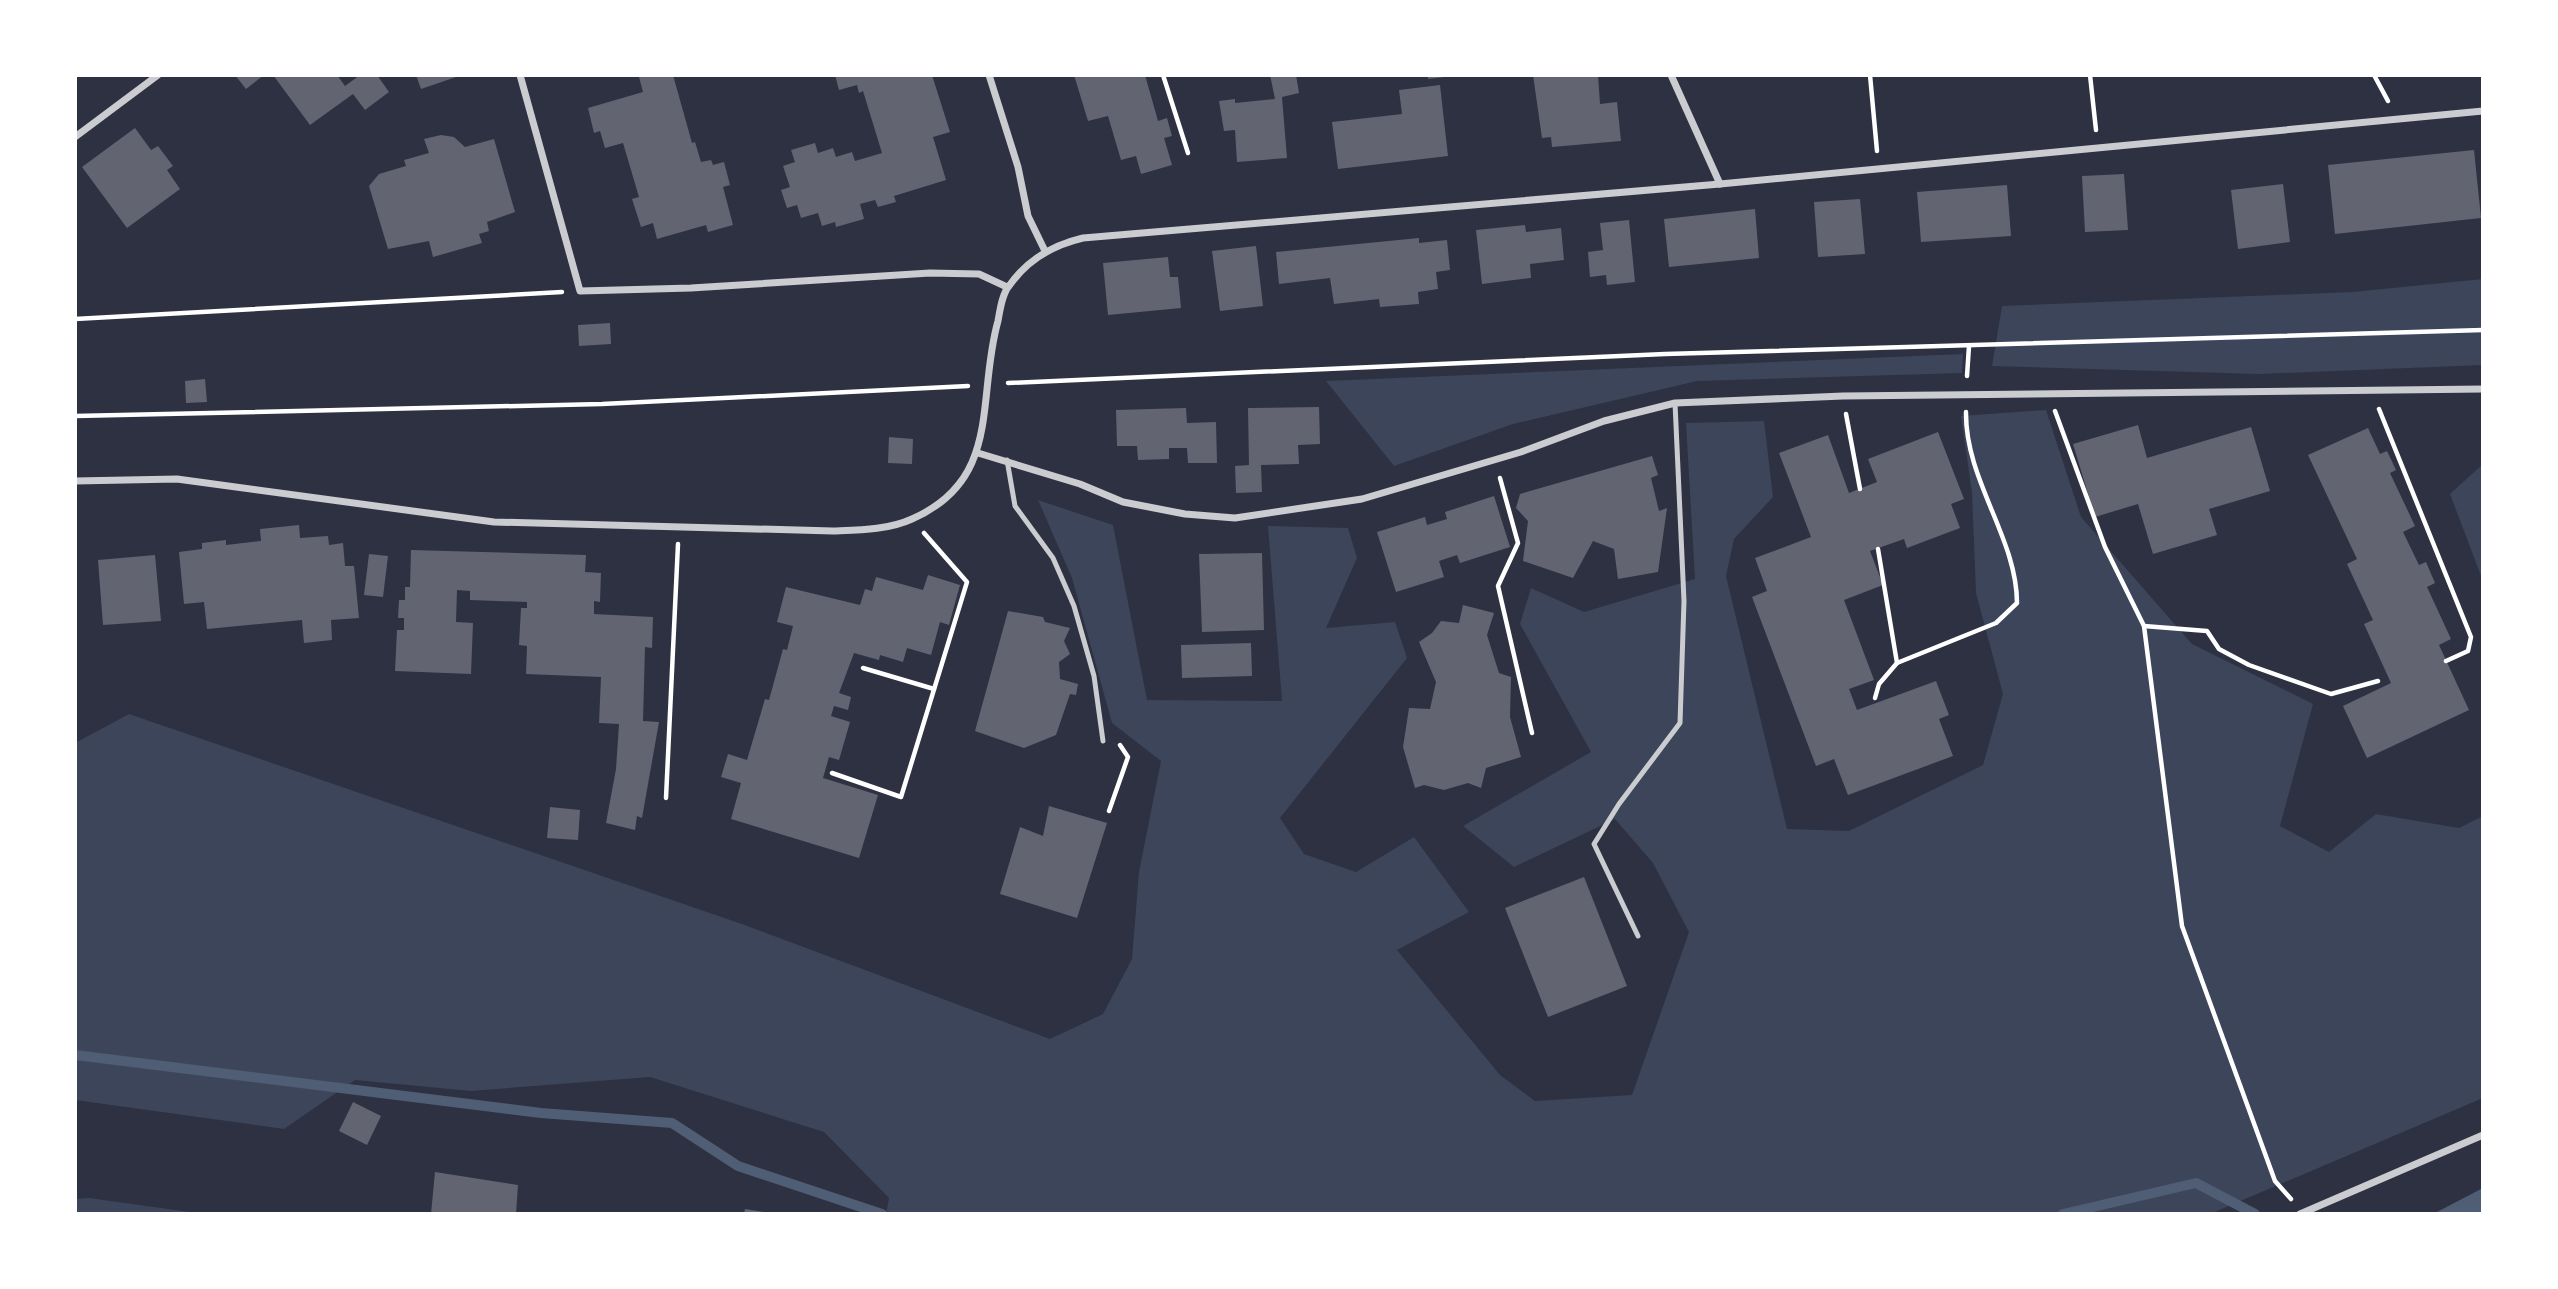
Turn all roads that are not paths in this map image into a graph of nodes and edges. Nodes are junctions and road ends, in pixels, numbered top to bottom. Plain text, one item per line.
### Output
1 (158, 75) edge
2 (520, 75) edge
3 (989, 75) edge
4 (1671, 75) edge
5 (2483, 111) edge
6 (75, 136) edge
7 (1720, 184) junction
8 (1045, 251) junction
9 (1007, 287) junction
10 (2483, 389) edge
11 (1675, 403) junction
12 (978, 453) junction
13 (1007, 460) junction
14 (75, 481) edge
15 (1103, 741) dead end
16 (1638, 936) dead end
17 (2483, 1135) edge
18 (2302, 1213) edge

1 - 6 street
2 - 9 street
3 - 8 street
4 - 7 street
5 - 7 street
7 - 8 street
8 - 9 street
9 - 12 street
10 - 11 street
11 - 13 street
11 - 16 lane
12 - 13 street
12 - 14 street
13 - 15 lane
17 - 18 street

